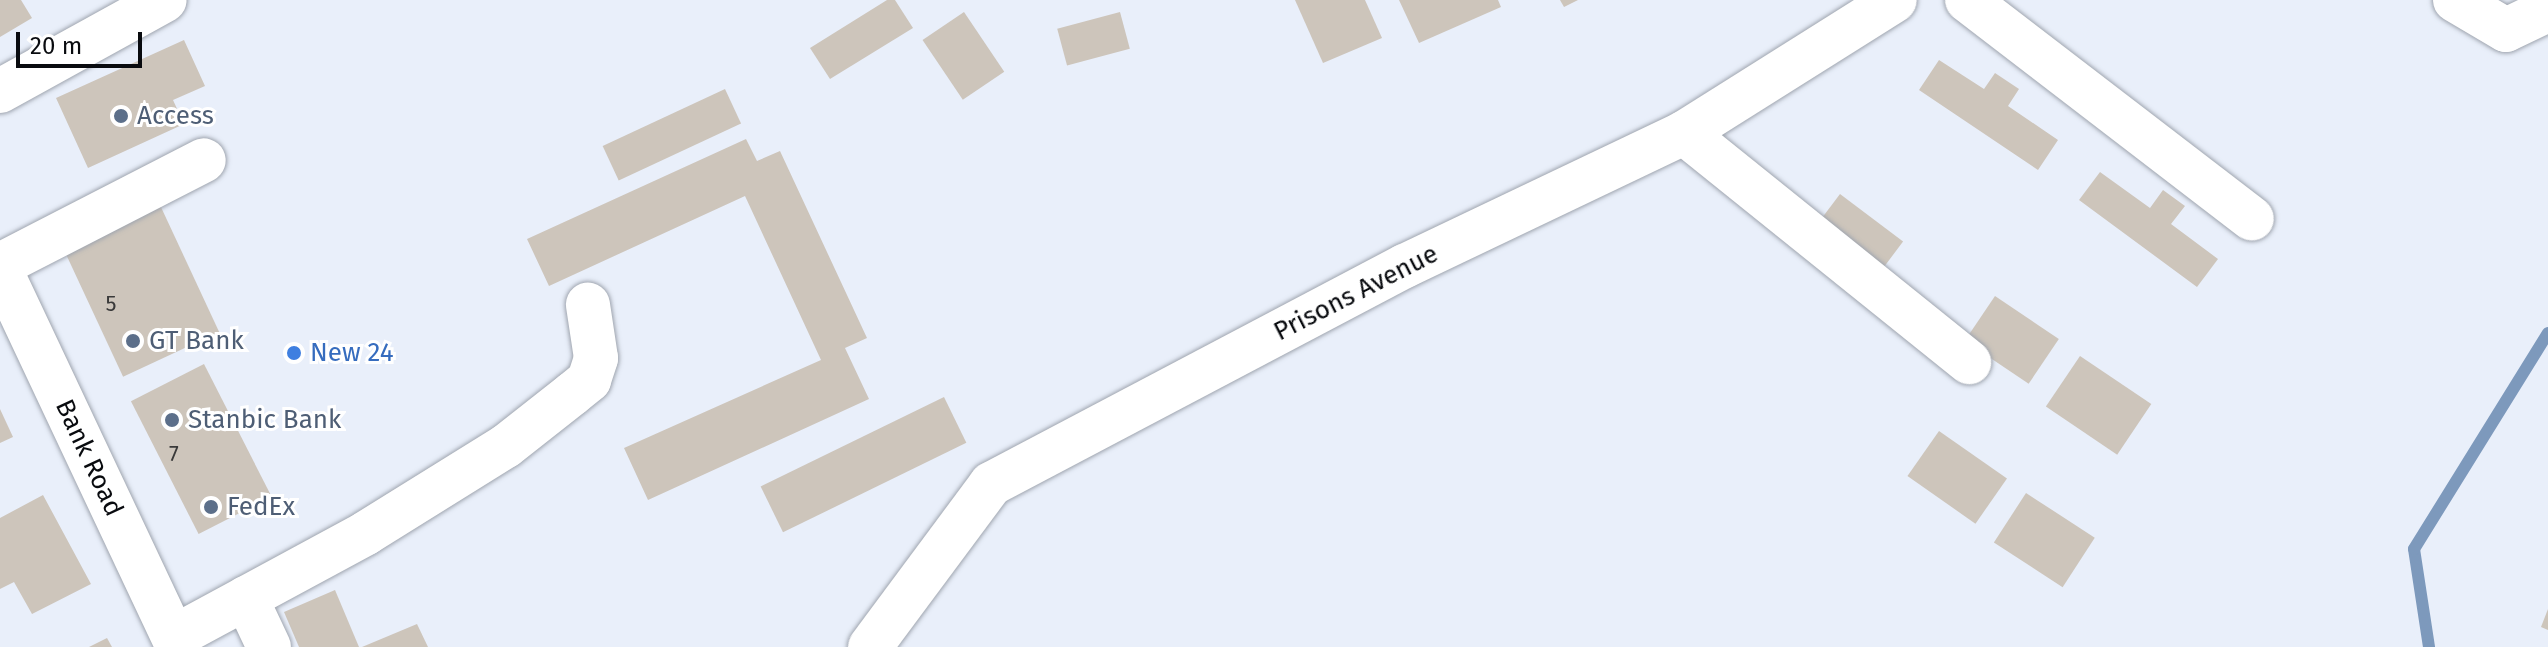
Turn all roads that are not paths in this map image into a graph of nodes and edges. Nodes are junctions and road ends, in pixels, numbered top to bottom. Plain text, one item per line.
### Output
1 (165, 0) edge
2 (1895, 0) edge
3 (1967, 0) edge
4 (2455, 0) edge
5 (2548, 10) edge
6 (0, 91) edge
7 (1684, 133) junction
8 (204, 160) dead end
9 (2252, 219) dead end
10 (0, 267) edge
11 (588, 305) dead end
12 (1969, 362) dead end
13 (246, 598) junction
14 (176, 642) edge
15 (269, 647) edge
16 (870, 647) edge

1 - 6 street
2 - 7 street, Prisons Avenue
3 - 9 street
4 - 5 street
7 - 12 street
7 - 16 street, Prisons Avenue
8 - 10 street
10 - 14 street, Bank Road
11 - 13 street
13 - 14 street
13 - 15 street

